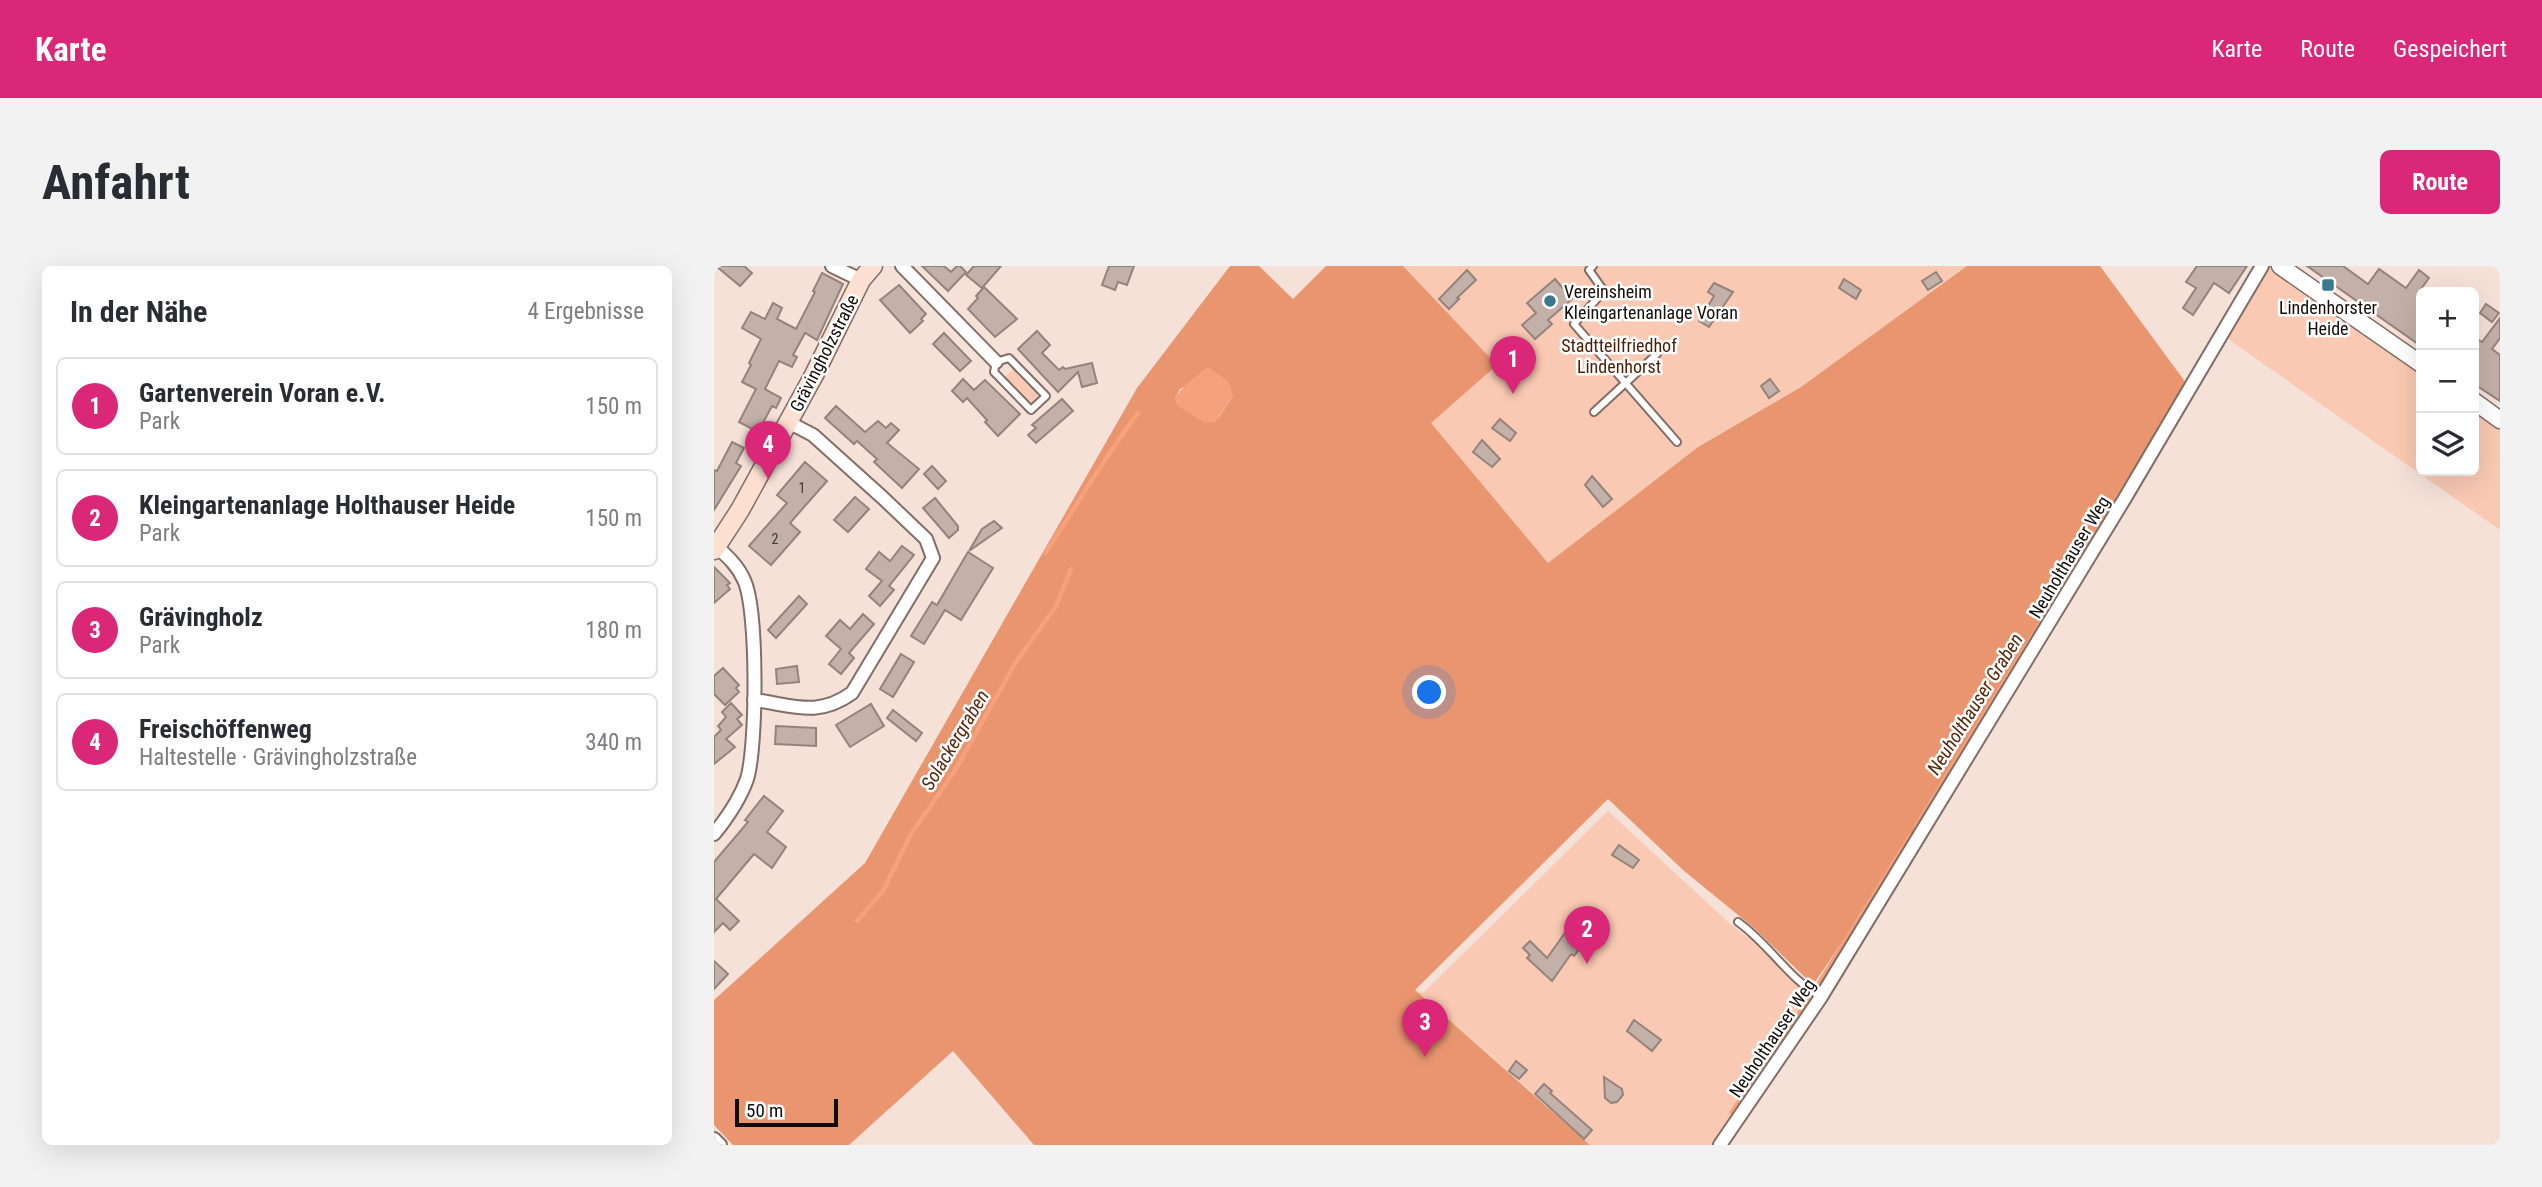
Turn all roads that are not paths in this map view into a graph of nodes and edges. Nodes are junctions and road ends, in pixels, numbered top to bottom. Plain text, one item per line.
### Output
1 (832, 266) edge
2 (873, 266) edge
3 (902, 266) edge
4 (1593, 266) edge
5 (2262, 266) edge
6 (2280, 266) edge
7 (861, 280) junction
8 (1657, 355) dead end
9 (2416, 361) edge
10 (996, 362) junction
11 (1625, 383) junction
12 (2479, 405) edge
13 (1594, 412) dead end
14 (2500, 420) edge
15 (788, 422) junction
16 (1677, 442) dead end
17 (716, 549) edge
18 (754, 700) junction
19 (714, 834) edge
20 (1738, 922) dead end
21 (1821, 998) junction
22 (714, 1139) edge
23 (720, 1145) edge
24 (1720, 1145) edge

1 - 7 street
2 - 7 main road, Grävingholzstraße
3 - 10 street
4 - 11 lane
5 - 21 street, Neuholthauser Weg
6 - 9 street
7 - 15 main road, Grävingholzstraße
8 - 11 lane
10 - 10 lane
11 - 13 lane
11 - 16 lane
12 - 14 street
15 - 17 main road, Grävingholzstraße
15 - 18 street
17 - 18 street
18 - 19 street
20 - 21 lane
21 - 24 street, Neuholthauser Weg
22 - 23 street

